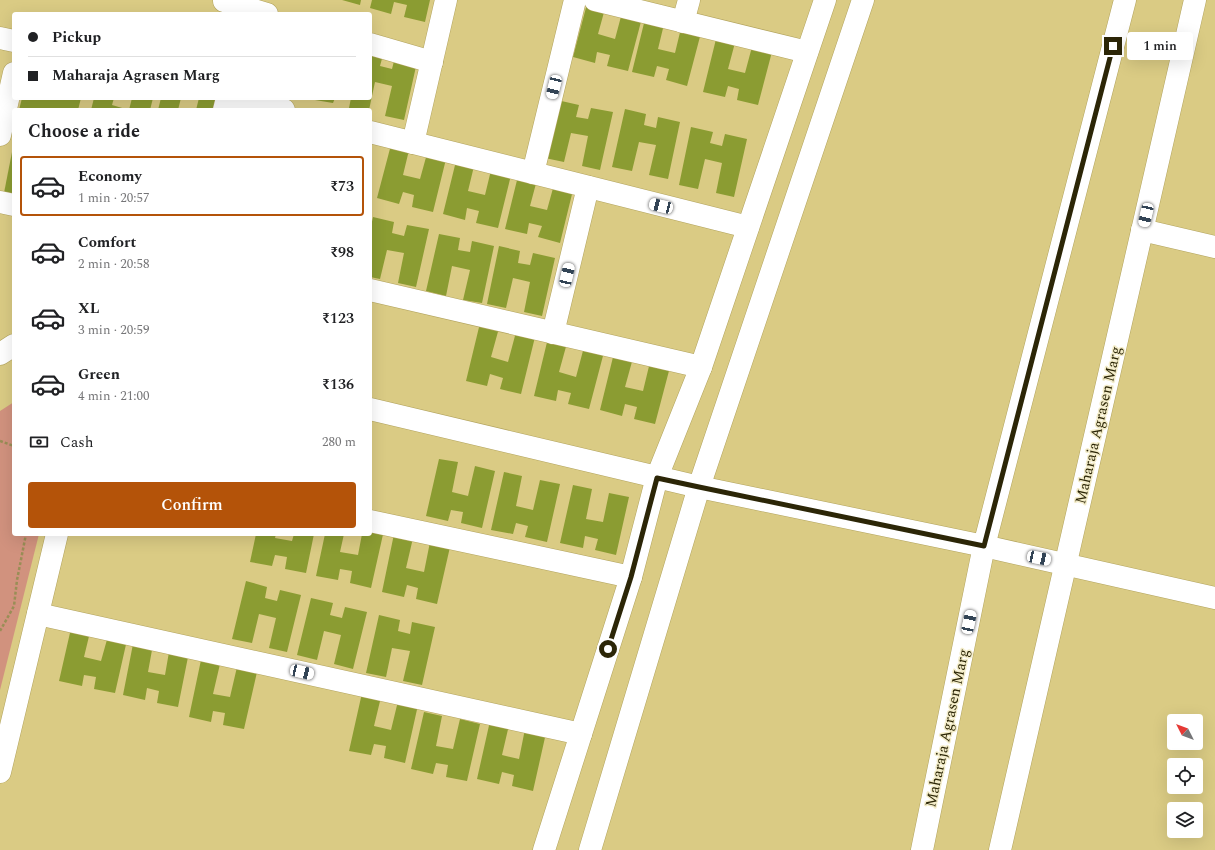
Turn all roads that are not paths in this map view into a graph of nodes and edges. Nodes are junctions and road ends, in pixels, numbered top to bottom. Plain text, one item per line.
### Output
1 (446, 0) edge
2 (575, 0) edge
3 (595, 0) edge
4 (689, 0) edge
5 (825, 0) edge
6 (863, 0) edge
7 (1125, 0) edge
8 (1195, 0) edge
9 (223, 5) edge
10 (257, 12) edge
11 (683, 22) junction
12 (0, 38) edge
13 (12, 41) edge
14 (372, 45) edge
15 (807, 52) junction
16 (432, 62) junction
17 (12, 87) edge
18 (246, 100) edge
19 (276, 108) edge
20 (372, 133) edge
21 (5, 134) edge
22 (413, 143) junction
23 (533, 174) junction
24 (588, 187) junction
25 (0, 202) edge
26 (12, 205) edge
27 (748, 227) junction
28 (1142, 230) junction
29 (1215, 247) edge
30 (372, 290) edge
31 (553, 333) junction
32 (12, 346) edge
33 (0, 354) edge
34 (700, 367) junction
35 (372, 409) edge
36 (657, 478) junction
37 (699, 487) junction
38 (372, 521) edge
39 (57, 536) edge
40 (984, 546) junction
41 (1066, 564) junction
42 (631, 577) junction
43 (1215, 598) edge
44 (38, 614) junction
45 (581, 734) junction
46 (0, 772) edge
47 (544, 850) edge
48 (590, 850) edge
49 (922, 850) edge
50 (1000, 850) edge

1 - 16 street
2 - 23 street
3 - 11 street
4 - 11 street
5 - 15 street
6 - 37 street
7 - 40 street, Maharaja Agrasen Marg
8 - 28 street, Maharaja Agrasen Marg
9 - 10 street
11 - 15 street
12 - 13 street
14 - 16 street
15 - 27 street
16 - 22 street
17 - 21 street
18 - 19 street
20 - 22 street
22 - 23 street
23 - 24 street
24 - 27 street
24 - 31 street
25 - 26 street
27 - 34 street
28 - 29 street
28 - 41 street, Maharaja Agrasen Marg
30 - 31 street
31 - 34 street
32 - 33 street
34 - 36 street
35 - 36 street
36 - 37 street
36 - 42 street
37 - 40 street
37 - 48 street
38 - 42 street
39 - 44 street
40 - 41 street
40 - 49 street, Maharaja Agrasen Marg
41 - 43 street
41 - 50 street, Maharaja Agrasen Marg
42 - 45 street
44 - 45 street
44 - 46 street
45 - 47 street

